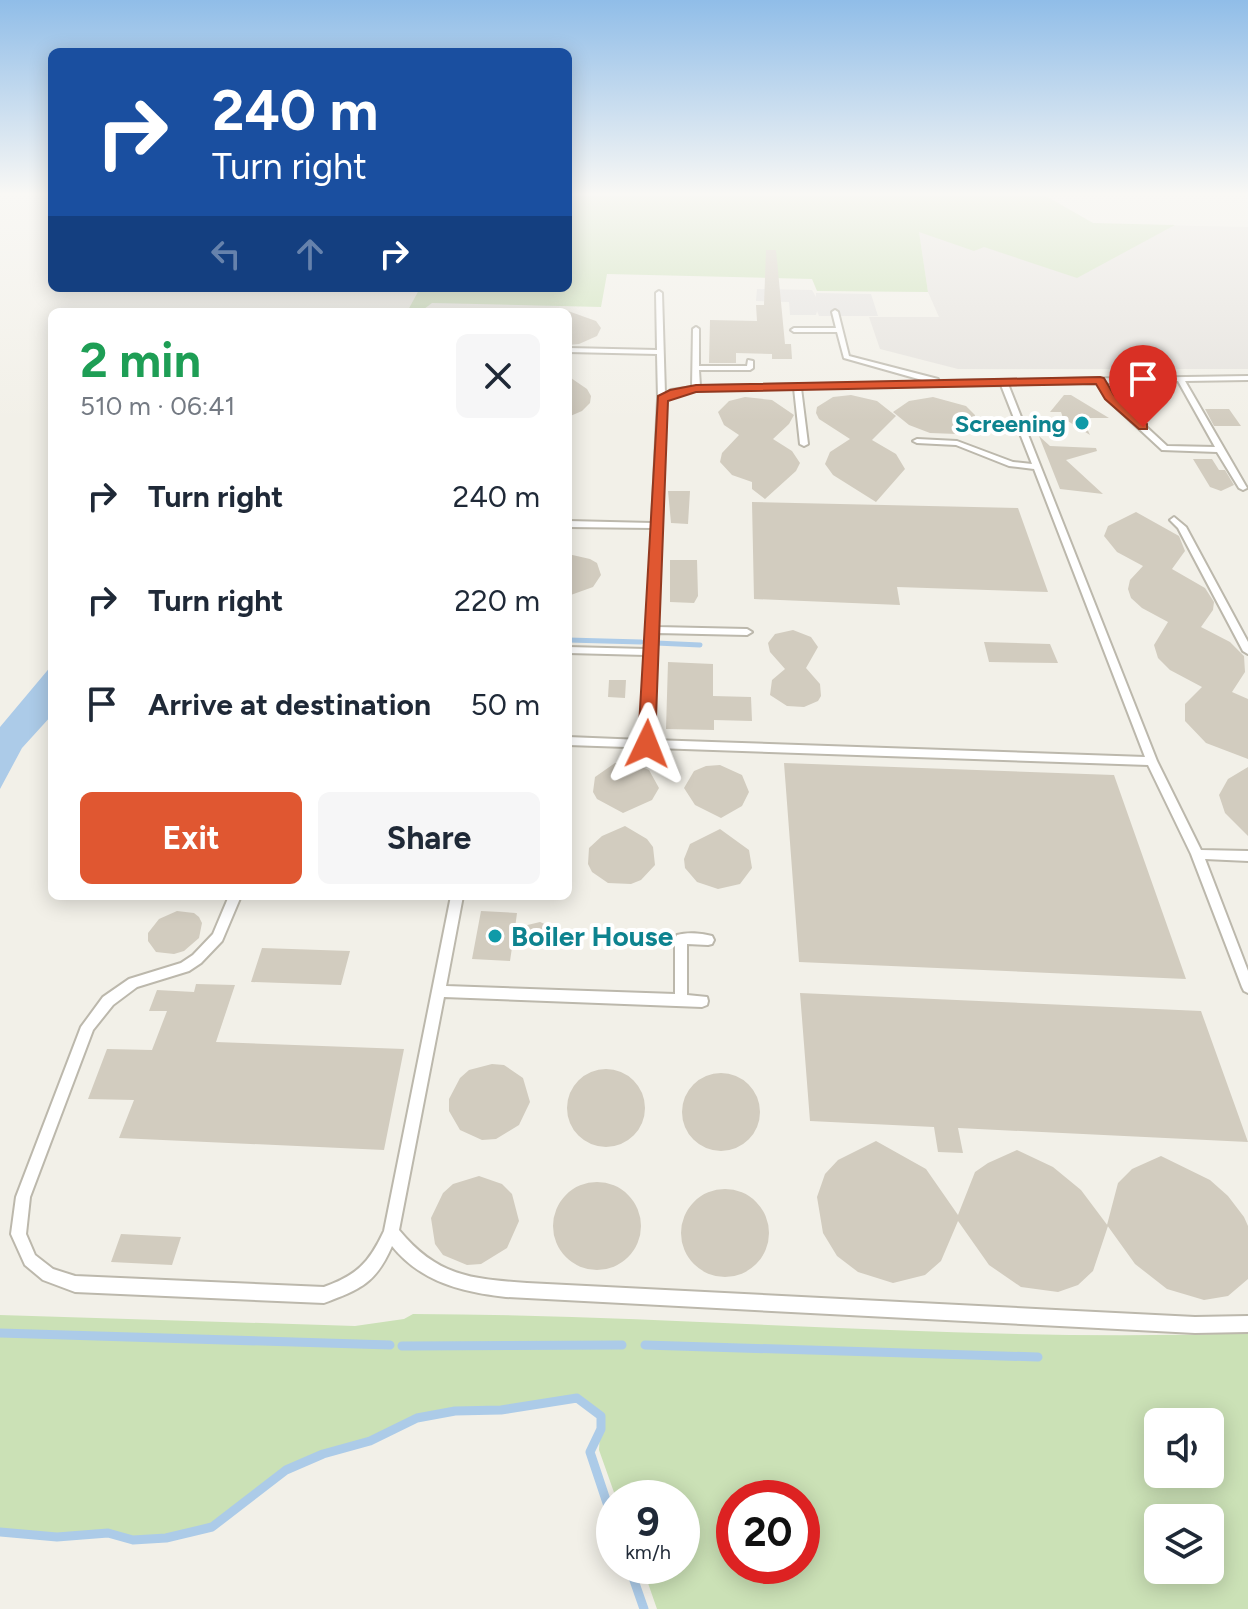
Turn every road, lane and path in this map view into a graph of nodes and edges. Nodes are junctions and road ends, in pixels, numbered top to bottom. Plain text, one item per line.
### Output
1 (659, 293) dead end
2 (835, 312) dead end
3 (696, 329) dead end
4 (794, 330) dead end
5 (839, 330) junction
6 (572, 350) edge
7 (661, 352) junction
8 (750, 361) dead end
9 (696, 368) junction
10 (1248, 378) edge
11 (1180, 379) junction
12 (1100, 380) junction
13 (1004, 383) junction
14 (937, 384) junction
15 (797, 386) junction
16 (696, 388) junction
17 (662, 399) junction
18 (917, 440) dead end
19 (804, 444) dead end
20 (1220, 450) junction
21 (1037, 467) junction
22 (1243, 488) dead end
23 (1174, 520) dead end
24 (572, 524) edge
25 (655, 526) junction
26 (651, 630) junction
27 (747, 632) dead end
28 (572, 650) edge
29 (1248, 651) edge
30 (650, 652) junction
31 (572, 741) edge
32 (647, 744) junction
33 (1152, 761) junction
34 (1197, 854) junction
35 (1248, 856) edge
36 (233, 900) edge
37 (456, 900) edge
38 (708, 940) dead end
39 (1248, 987) edge
40 (439, 991) junction
41 (681, 1000) junction
42 (702, 1001) dead end
43 (391, 1232) junction
44 (1248, 1324) edge

1 - 7 lane
2 - 5 lane
3 - 9 lane
4 - 5 lane
5 - 14 lane
6 - 7 lane
7 - 17 lane
8 - 9 lane
9 - 16 lane
10 - 11 lane
11 - 12 lane
11 - 20 lane
12 - 13 lane
12 - 20 lane
13 - 14 lane
13 - 21 lane
14 - 15 lane
15 - 16 lane
15 - 19 lane
16 - 17 lane
17 - 25 lane
18 - 21 lane
20 - 22 lane
21 - 33 lane
23 - 29 lane
24 - 25 lane
25 - 26 lane
26 - 27 lane
26 - 30 lane
28 - 30 lane
30 - 32 lane
31 - 32 lane
32 - 33 lane
33 - 34 lane
34 - 35 lane
34 - 39 lane
36 - 43 lane
37 - 40 lane
38 - 41 lane
40 - 41 lane
40 - 43 lane
41 - 42 lane
43 - 44 lane

